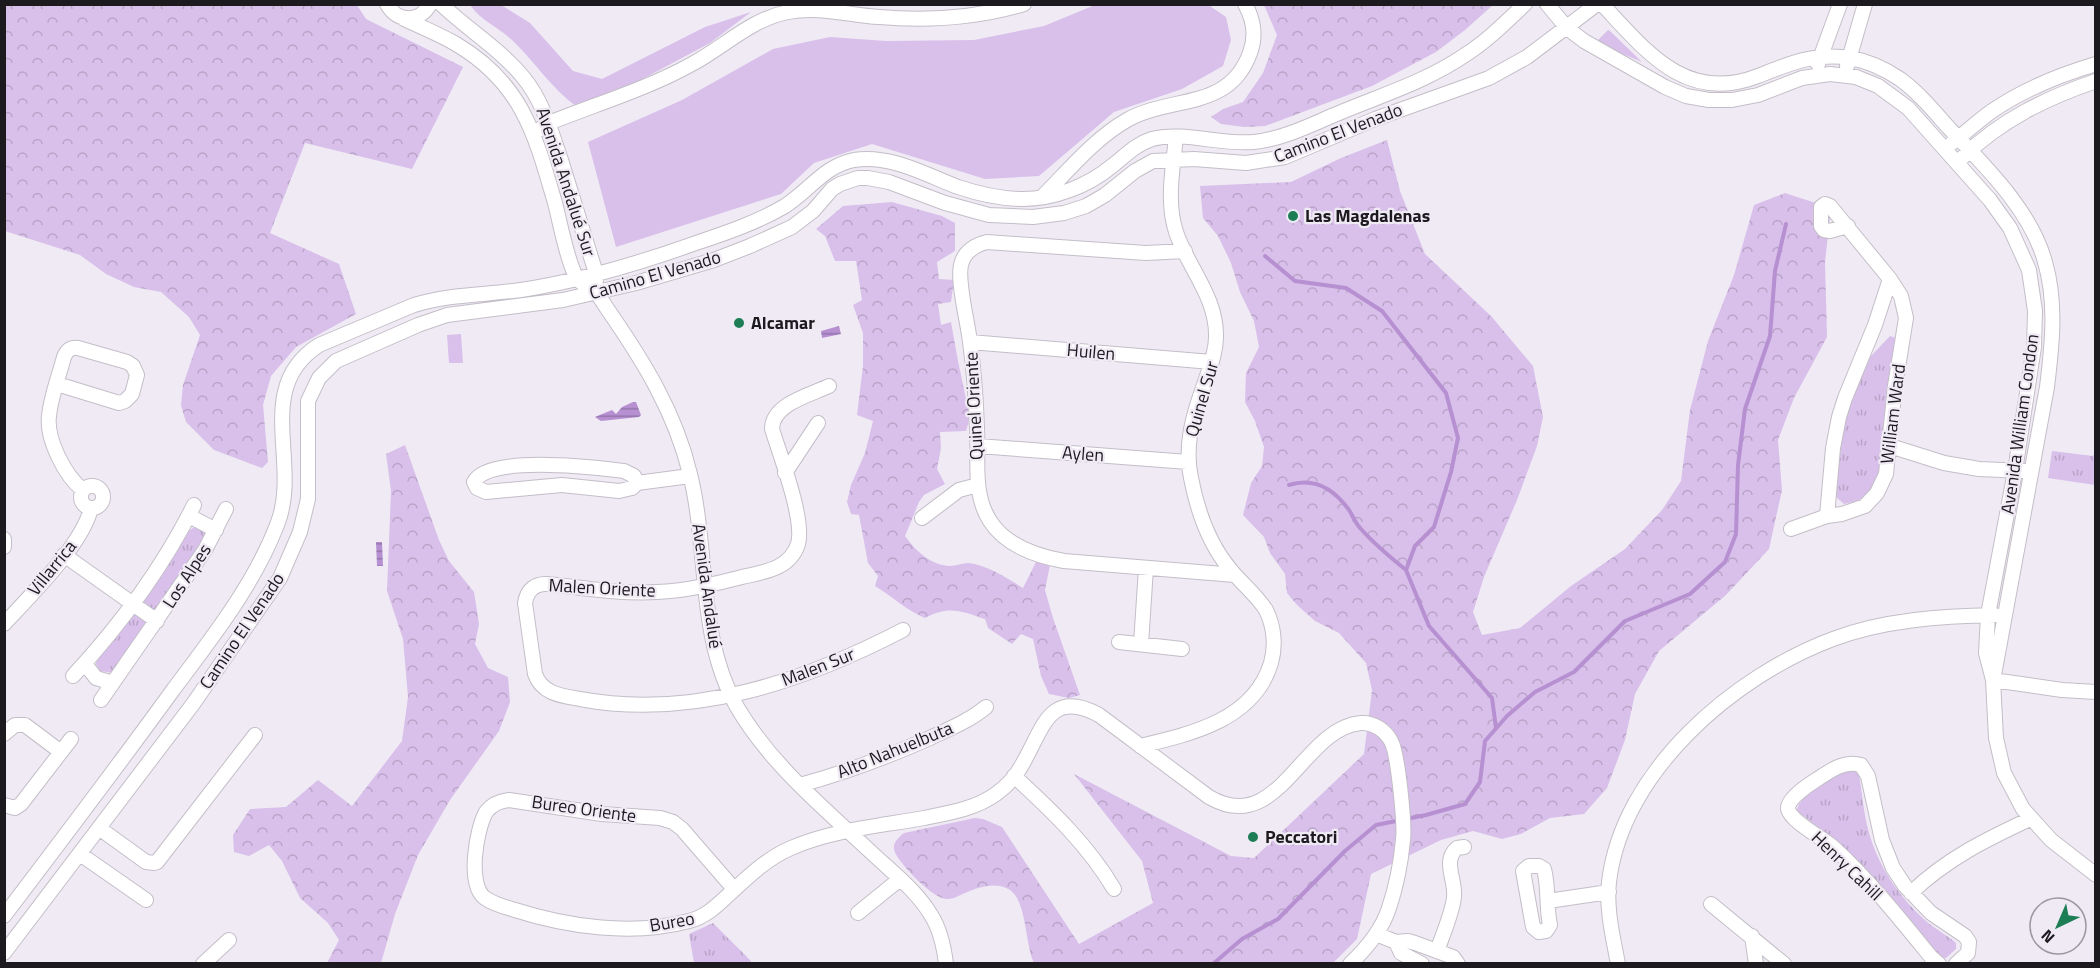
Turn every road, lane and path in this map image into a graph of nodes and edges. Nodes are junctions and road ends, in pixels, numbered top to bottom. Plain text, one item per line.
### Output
1 (430, 4) edge
2 (441, 4) edge
3 (1024, 4) edge
4 (1245, 4) edge
5 (1525, 4) edge
6 (1547, 4) edge
7 (1598, 4) edge
8 (1602, 4) edge
9 (1839, 4) edge
10 (1865, 4) edge
11 (387, 5) edge
12 (405, 19) junction
13 (1567, 28) junction
14 (1819, 57) junction
15 (1850, 58) junction
16 (2096, 64) edge
17 (1844, 74) junction
18 (1816, 75) junction
19 (2096, 81) edge
20 (549, 123) junction
21 (534, 133) junction
22 (1176, 137) junction
23 (1959, 138) junction
24 (1944, 149) junction
25 (1970, 150) junction
26 (1079, 159) junction
27 (1174, 159) junction
28 (1956, 163) junction
29 (1092, 180) junction
30 (1042, 197) junction
31 (1043, 216) junction
32 (1848, 226) dead end
33 (1185, 250) junction
34 (596, 273) junction
35 (576, 278) junction
36 (1890, 279) junction
37 (596, 293) junction
38 (970, 342) junction
39 (1212, 362) junction
40 (57, 384) junction
41 (829, 386) dead end
42 (818, 423) dead end
43 (978, 446) junction
44 (1890, 446) junction
45 (1188, 462) junction
46 (2015, 471) junction
47 (2032, 471) junction
48 (785, 473) junction
49 (690, 476) junction
50 (637, 483) junction
51 (978, 485) junction
52 (226, 508) dead end
53 (1827, 516) junction
54 (922, 518) dead end
55 (1791, 529) dead end
56 (216, 530) junction
57 (4, 539) edge
58 (4, 547) edge
59 (64, 555) junction
60 (1146, 568) junction
61 (1235, 576) junction
62 (705, 586) junction
63 (133, 604) junction
64 (1988, 615) junction
65 (2006, 615) junction
66 (157, 621) junction
67 (4, 624) edge
68 (903, 630) dead end
69 (1119, 642) dead end
70 (1141, 645) junction
71 (1182, 649) dead end
72 (85, 664) junction
73 (187, 672) junction
74 (73, 676) dead end
75 (1993, 680) junction
76 (113, 683) junction
77 (206, 686) junction
78 (542, 687) joint
79 (2096, 692) edge
80 (730, 695) junction
81 (101, 700) dead end
82 (986, 707) dead end
83 (4, 734) edge
84 (255, 735) dead end
85 (71, 739) dead end
86 (1140, 746) junction
87 (61, 752) junction
88 (1014, 776) junction
89 (800, 785) junction
90 (4, 805) edge
91 (2030, 819) junction
92 (884, 825) junction
93 (99, 828) junction
94 (850, 832) junction
95 (1464, 847) dead end
96 (80, 854) junction
97 (874, 855) junction
98 (2096, 875) edge
99 (900, 879) junction
100 (477, 889) joint
101 (734, 889) junction
102 (1114, 889) dead end
103 (1609, 892) junction
104 (1911, 893) junction
105 (146, 900) dead end
106 (1548, 901) dead end
107 (1711, 904) dead end
108 (858, 914) dead end
109 (4, 916) edge
110 (1376, 934) junction
111 (1752, 936) junction
112 (229, 940) dead end
113 (1396, 942) junction
114 (1437, 951) junction
115 (4, 953) edge
116 (202, 963) edge
117 (946, 963) edge
118 (1350, 963) edge
119 (1422, 963) edge
120 (1458, 963) edge
121 (1618, 963) edge
122 (1756, 963) edge
123 (1784, 963) edge
124 (1939, 963) edge
125 (1956, 963) edge

1 - 12 street
2 - 20 street, Avenida Andalué Sur
3 - 20 street
4 - 26 street
5 - 22 street, Camino El Venado
6 - 13 street, Avenida William Condon
7 - 13 street, Camino El Venado
8 - 14 street, Avenida William Condon
9 - 14 street
10 - 15 street
11 - 12 street
12 - 21 street
13 - 18 street, Avenida William Condon
13 - 27 street, Camino El Venado
14 - 15 street, Avenida William Condon
14 - 18 street
15 - 17 street
15 - 23 street, Avenida William Condon
16 - 23 street
17 - 18 street, Avenida William Condon
17 - 24 street, Avenida William Condon
19 - 25 street
20 - 21 street
20 - 34 street, Avenida Andalué Sur
21 - 35 street
22 - 27 street, Quinel Sur
22 - 29 street, Camino El Venado
23 - 24 street
23 - 25 street, Avenida William Condon
24 - 28 street, Avenida William Condon
25 - 28 street
25 - 47 street, Avenida William Condon
26 - 29 street
26 - 30 street
27 - 31 street, Camino El Venado
27 - 33 street, Quinel Sur
28 - 46 street, Avenida William Condon
29 - 30 street, Camino El Venado
30 - 31 street
30 - 34 street, Camino El Venado
31 - 37 street, Camino El Venado
32 - 36 street, William Ward
33 - 38 street, Quinel Oriente
33 - 39 street, Quinel Sur
34 - 35 street, Camino El Venado
34 - 37 street, Avenida Andalué Sur
35 - 37 street
35 - 73 street, Camino El Venado
36 - 44 street, William Ward
36 - 53 street, William Ward
37 - 49 street, Avenida Andalué
37 - 77 street, Camino El Venado
38 - 39 street, Huilen
38 - 43 street, Quinel Oriente
39 - 45 street, Quinel Sur
40 - 40 street
40 - 59 street, Villarrica
41 - 48 street
42 - 48 street
43 - 45 street, Aylen
43 - 51 street, Quinel Oriente
44 - 46 street
44 - 53 street, William Ward
45 - 61 street, Quinel Sur
46 - 47 street
46 - 64 street, Avenida William Condon
47 - 65 street, Avenida William Condon
48 - 62 street
49 - 50 street
49 - 62 street, Avenida Andalué
50 - 50 street
51 - 54 street
51 - 60 street, Quinel Oriente
52 - 56 street, Los Alpes
53 - 55 street, William Ward
56 - 63 street, Los Alpes
56 - 66 street, Los Alpes
57 - 58 street
59 - 63 street, Los Alpes
59 - 67 street, Villarrica
60 - 61 street, Quinel Oriente
60 - 70 street
61 - 86 street, Quinel Sur
62 - 78 street, Malen Oriente
62 - 80 street, Avenida Andalué
63 - 66 street, Los Alpes
63 - 72 street, Los Alpes
64 - 65 street
64 - 75 street, Avenida William Condon
64 - 103 street
65 - 75 street, Avenida William Condon
66 - 76 street, Los Alpes
68 - 80 street, Malen Sur
69 - 70 street
70 - 71 street
72 - 74 street, Los Alpes
72 - 76 street
73 - 77 street
73 - 109 street, Camino El Venado
75 - 79 street
75 - 91 street, Avenida William Condon
76 - 81 street, Los Alpes
77 - 93 street, Camino El Venado
78 - 80 street, Malen Sur
80 - 89 street, Avenida Andalué
82 - 89 street, Alto Nahuelbuta
83 - 87 street
84 - 93 street
85 - 87 street
86 - 88 street, Bureo
86 - 110 street, Bureo
87 - 90 street
88 - 92 street, Bureo
88 - 102 street
89 - 94 street, Avenida Andalué
91 - 98 street, Avenida William Condon
91 - 104 street, Henry Cahill
92 - 94 street, Bureo
92 - 97 street
93 - 96 street, Camino El Venado
94 - 97 street, Avenida Andalué
94 - 101 street, Bureo
95 - 114 street
96 - 105 street
96 - 115 street, Camino El Venado
97 - 99 street, Avenida Andalué
99 - 108 street
99 - 117 street, Avenida Andalué
100 - 101 street, Bureo
100 - 101 street, Bureo Oriente
103 - 106 street
103 - 121 street
104 - 124 street, Henry Cahill
104 - 125 street, Henry Cahill
107 - 111 street
110 - 113 street
110 - 118 street
111 - 122 street
111 - 123 street
112 - 116 street
113 - 114 street
113 - 119 street
114 - 120 street

